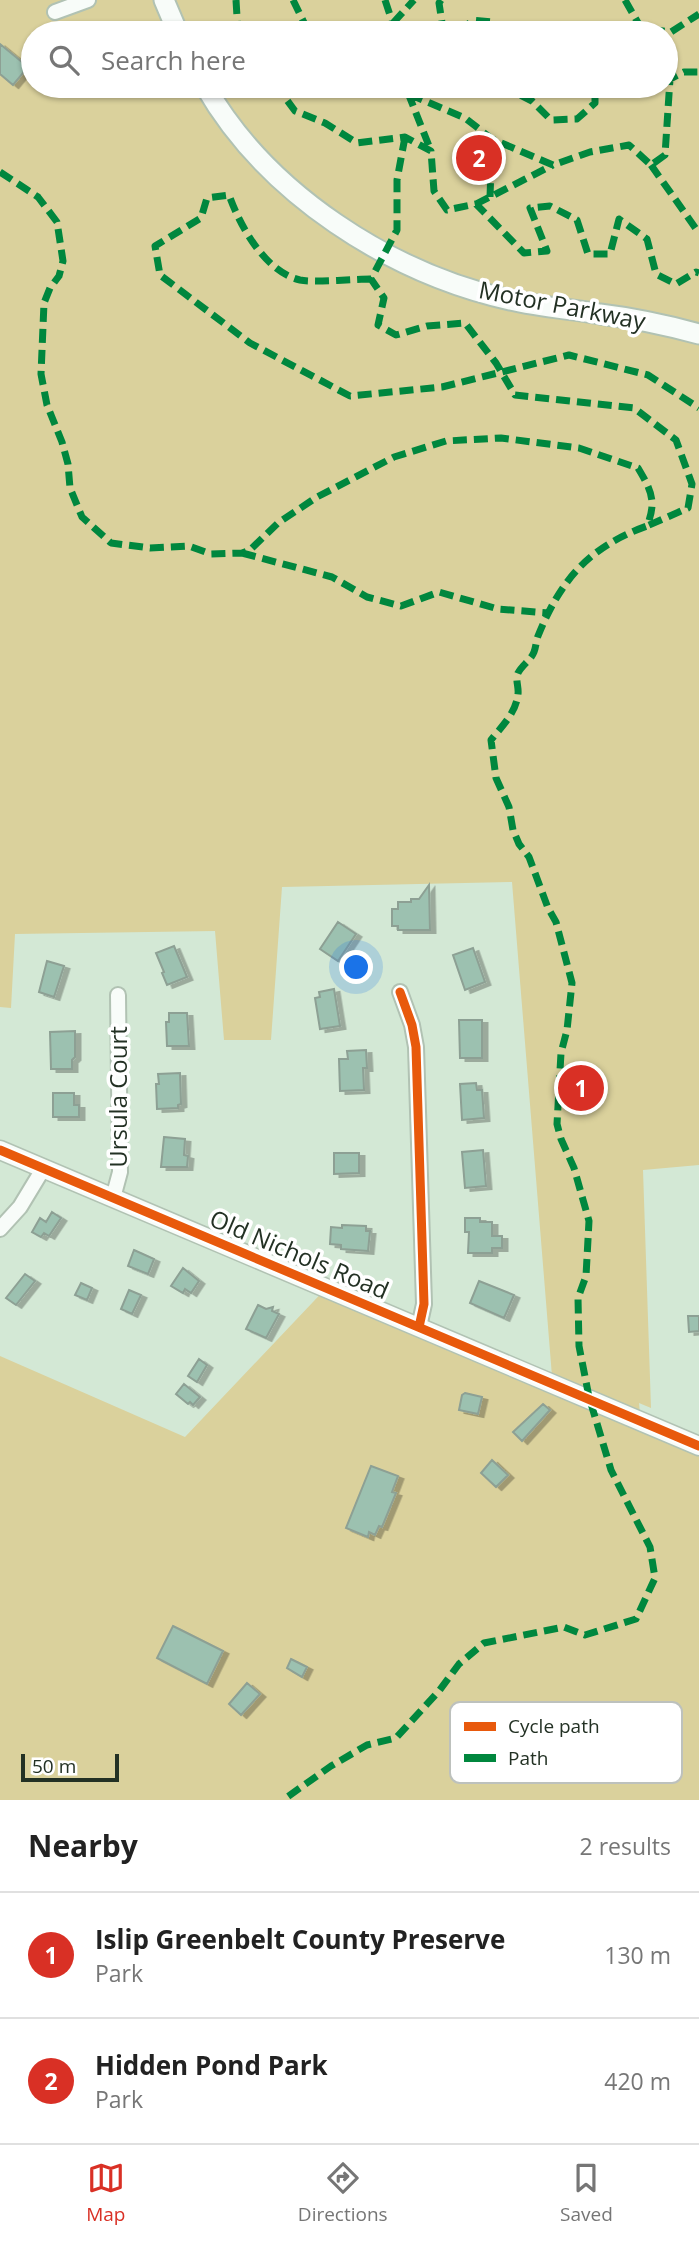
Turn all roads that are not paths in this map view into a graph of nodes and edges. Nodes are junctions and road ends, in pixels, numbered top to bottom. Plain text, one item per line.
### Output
1 (88, 0) edge
2 (164, 0) edge
3 (55, 12) dead end
4 (173, 21) edge
5 (214, 98) edge
6 (699, 334) edge
7 (400, 992) dead end
8 (118, 995) dead end
9 (0, 1150) edge
10 (43, 1169) junction
11 (113, 1198) junction
12 (0, 1229) edge
13 (419, 1326) junction
14 (699, 1446) edge

1 - 3 street
2 - 4 main road
5 - 6 main road, Motor Parkway
7 - 13 street
8 - 11 street, Ursula Court
9 - 10 street, Old Nichols Road
10 - 11 street, Old Nichols Road
10 - 12 street
11 - 13 street, Old Nichols Road
13 - 14 street, Old Nichols Road

